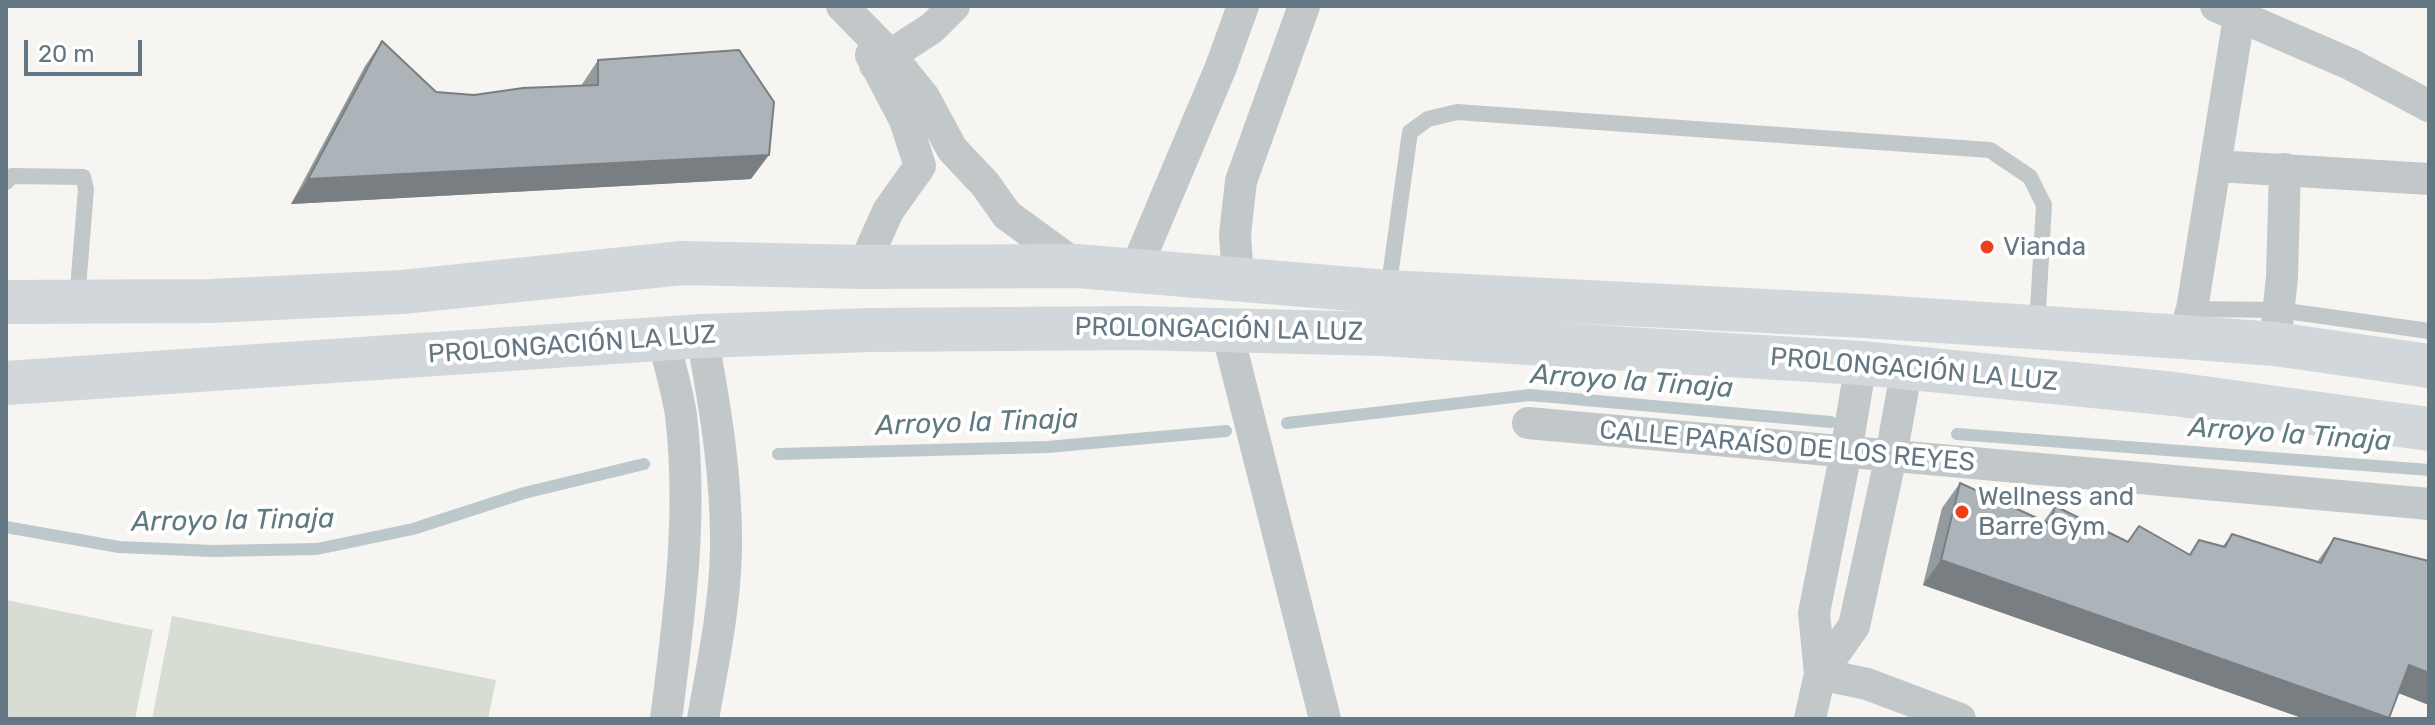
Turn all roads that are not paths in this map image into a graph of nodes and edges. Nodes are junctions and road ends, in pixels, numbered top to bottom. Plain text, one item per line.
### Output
1 (954, 6) edge
2 (1243, 6) edge
3 (1304, 6) edge
4 (2227, 11) edge
5 (852, 18) edge
6 (883, 60) junction
7 (2429, 106) edge
8 (952, 149) junction
9 (920, 166) junction
10 (2216, 166) junction
11 (2285, 169) junction
12 (2429, 179) edge
13 (6, 182) edge
14 (1077, 266) junction
15 (863, 267) junction
16 (1135, 271) junction
17 (1238, 279) junction
18 (1388, 292) junction
19 (6, 302) edge
20 (76, 302) junction
21 (2188, 323) junction
22 (2277, 327) junction
23 (2037, 329) junction
24 (1227, 331) junction
25 (2429, 331) edge
26 (682, 337) junction
27 (1861, 363) junction
28 (2429, 366) edge
29 (1907, 367) junction
30 (6, 383) edge
31 (1528, 423) dead end
32 (2429, 429) edge
33 (1846, 452) junction
34 (1891, 456) junction
35 (2429, 504) edge
36 (1820, 674) junction
37 (666, 719) edge
38 (703, 719) edge
39 (1325, 719) edge
40 (1810, 719) edge
41 (1960, 719) edge

1 - 6 street
2 - 16 street
3 - 17 street
4 - 7 street
4 - 10 street
5 - 6 street
6 - 8 street
6 - 9 street
8 - 9 street
8 - 14 street
9 - 15 street
10 - 11 street
10 - 21 street
11 - 12 street
11 - 22 street
13 - 20 lane
14 - 15 main road, PROLONGACIÓN LA LUZ
14 - 16 main road, PROLONGACIÓN LA LUZ
15 - 20 main road, PROLONGACIÓN LA LUZ
16 - 17 main road, PROLONGACIÓN LA LUZ
17 - 18 main road, PROLONGACIÓN LA LUZ
18 - 23 main road, PROLONGACIÓN LA LUZ
18 - 23 lane
19 - 20 main road, PROLONGACIÓN LA LUZ
21 - 22 main road, PROLONGACIÓN LA LUZ
21 - 23 main road, PROLONGACIÓN LA LUZ
22 - 25 lane
22 - 28 main road, PROLONGACIÓN LA LUZ
24 - 26 main road, PROLONGACIÓN LA LUZ
24 - 27 main road, PROLONGACIÓN LA LUZ
24 - 39 street
26 - 30 main road, PROLONGACIÓN LA LUZ
26 - 37 street
26 - 38 street
27 - 29 main road, PROLONGACIÓN LA LUZ
27 - 33 street
29 - 32 main road, PROLONGACIÓN LA LUZ
29 - 34 street
31 - 33 street, CALLE PARAÍSO DE LOS REYES
33 - 34 street, CALLE PARAÍSO DE LOS REYES
33 - 36 street
34 - 35 street, CALLE PARAÍSO DE LOS REYES
34 - 36 street
36 - 40 street
36 - 41 street

